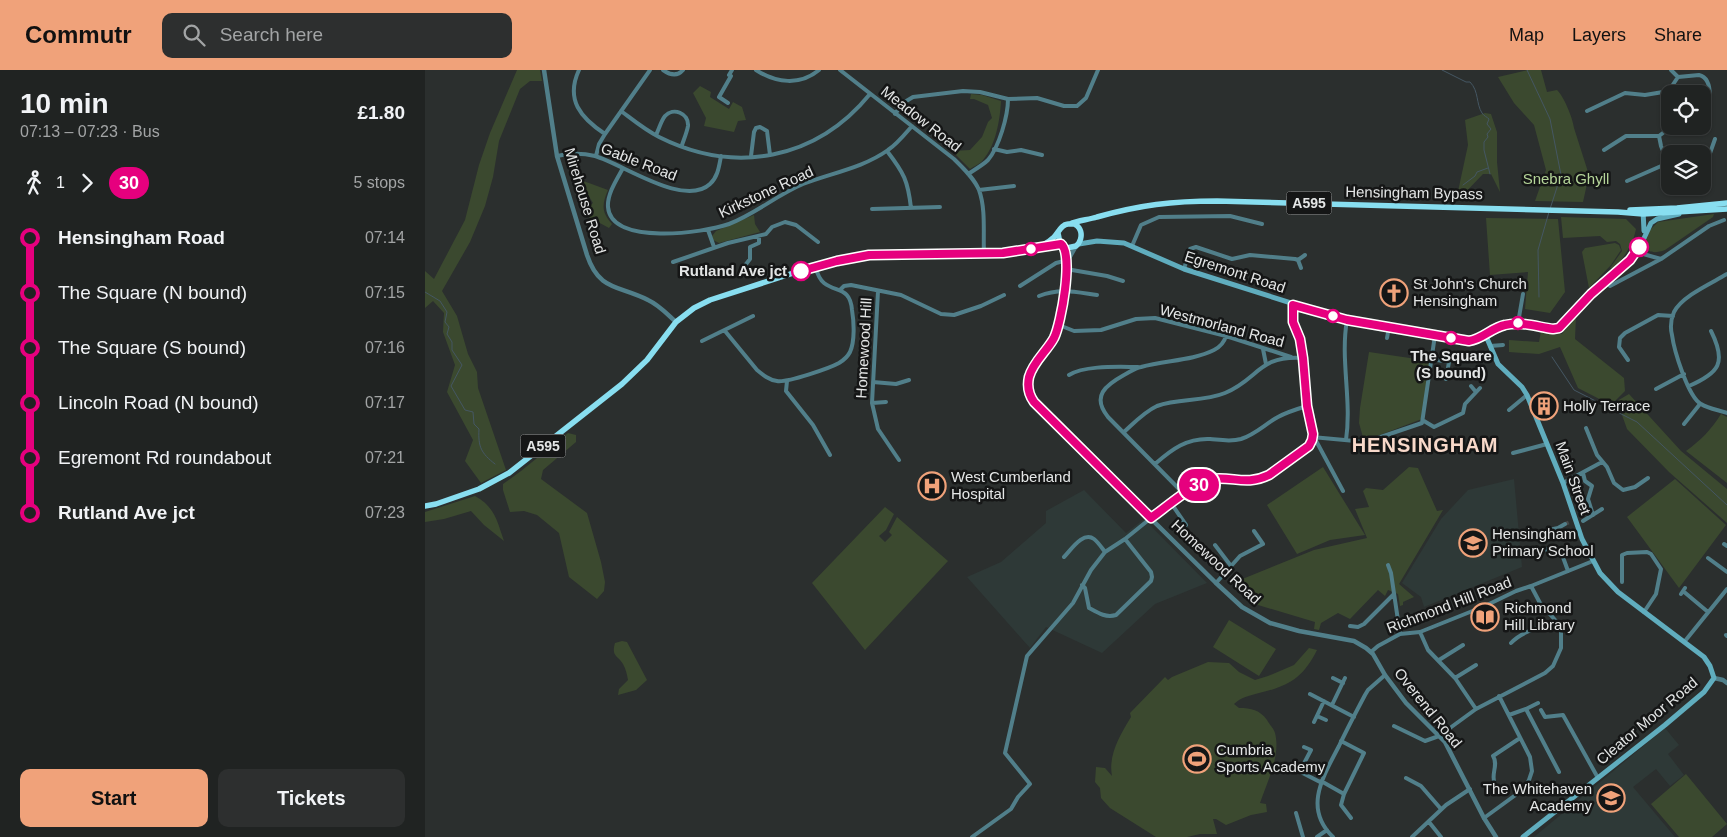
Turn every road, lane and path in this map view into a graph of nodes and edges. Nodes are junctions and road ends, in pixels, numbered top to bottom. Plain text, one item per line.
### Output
1 (544, 70) edge
2 (579, 70) edge
3 (650, 70) edge
4 (663, 70) edge
5 (683, 70) edge
6 (732, 70) edge
7 (756, 70) edge
8 (819, 70) edge
9 (840, 70) edge
10 (1098, 70) edge
11 (1671, 70) edge
12 (1707, 70) edge
13 (1702, 76) junction
14 (1678, 77) junction
15 (1708, 85) edge
16 (870, 94) junction
17 (1008, 99) junction
18 (728, 103) dead end
19 (621, 111) junction
20 (1587, 111) dead end
21 (895, 114) junction
22 (912, 126) junction
23 (605, 134) junction
24 (656, 135) junction
25 (1659, 136) joint
26 (1715, 139) dead end
27 (682, 145) junction
28 (1661, 146) edge
29 (994, 149) junction
30 (1604, 150) dead end
31 (887, 151) junction
32 (1711, 151) edge
33 (770, 155) junction
34 (1042, 155) dead end
35 (557, 156) junction
36 (596, 156) junction
37 (721, 156) junction
38 (751, 156) junction
39 (1661, 166) edge
40 (623, 168) junction
41 (968, 174) junction
42 (1627, 181) dead end
43 (1014, 186) dead end
44 (979, 190) junction
45 (1727, 203) edge
46 (940, 207) dead end
47 (911, 208) junction
48 (873, 209) dead end
49 (1727, 209) edge
50 (1685, 212) junction
51 (1644, 213) junction
52 (1095, 218) junction
53 (1724, 220) dead end
54 (1070, 224) junction
55 (1262, 224) dead end
56 (1648, 226) junction
57 (708, 230) junction
58 (1081, 231) junction
59 (1058, 233) junction
60 (1644, 234) junction
61 (759, 236) junction
62 (1097, 241) junction
63 (818, 242) dead end
64 (1077, 245) junction
65 (1063, 246) junction
66 (1132, 246) junction
67 (714, 247) junction
68 (1039, 247) junction
69 (1636, 252) junction
70 (984, 254) junction
71 (1305, 255) dead end
72 (1661, 259) junction
73 (1068, 260) junction
74 (1298, 260) junction
75 (673, 262) dead end
76 (815, 266) junction
77 (743, 268) dead end
78 (1301, 268) dead end
79 (1067, 269) junction
80 (1184, 269) junction
81 (1727, 274) edge
82 (1123, 281) dead end
83 (1020, 286) dead end
84 (1610, 286) dead end
85 (840, 290) junction
86 (1064, 290) junction
87 (878, 291) junction
88 (1523, 294) dead end
89 (1004, 295) dead end
90 (1097, 295) dead end
91 (1039, 296) dead end
92 (1293, 305) junction
93 (753, 316) dead end
94 (1673, 316) junction
95 (1347, 320) junction
96 (676, 322) junction
97 (1518, 323) junction
98 (1059, 325) junction
99 (1389, 327) junction
100 (725, 331) junction
101 (1711, 331) dead end
102 (1435, 335) junction
103 (1226, 336) junction
104 (1486, 336) junction
105 (1387, 338) dead end
106 (702, 341) dead end
107 (1503, 345) dead end
108 (1490, 346) junction
109 (1263, 348) junction
110 (1291, 357) junction
111 (1303, 358) junction
112 (1431, 359) junction
113 (1628, 360) dead end
114 (1266, 364) junction
115 (1115, 367) junction
116 (1139, 367) junction
117 (1684, 374) junction
118 (1069, 375) dead end
119 (1117, 379) junction
120 (1446, 379) dead end
121 (909, 380) dead end
122 (787, 381) junction
123 (873, 382) junction
124 (1471, 386) dead end
125 (1689, 386) junction
126 (1480, 388) dead end
127 (1656, 389) dead end
128 (1476, 392) junction
129 (1527, 395) junction
130 (886, 402) dead end
131 (872, 403) junction
132 (1700, 404) junction
133 (1307, 406) junction
134 (1509, 410) dead end
135 (1727, 413) edge
136 (1424, 420) junction
137 (1684, 424) dead end
138 (1586, 428) dead end
139 (1124, 432) junction
140 (1313, 437) junction
141 (1346, 440) junction
142 (1547, 444) junction
143 (1513, 454) dead end
144 (830, 455) dead end
145 (899, 460) dead end
146 (1602, 462) junction
147 (1155, 464) junction
148 (1583, 472) junction
149 (1648, 478) dead end
150 (1563, 483) junction
151 (1343, 491) dead end
152 (1184, 494) junction
153 (1171, 503) junction
154 (425, 506) edge
155 (1602, 509) dead end
156 (1593, 515) junction
157 (1151, 518) junction
158 (1583, 521) dead end
159 (1565, 524) tunnel mouth
160 (1186, 525) dead end
161 (1254, 531) dead end
162 (1522, 536) dead end
163 (1125, 539) junction
164 (1215, 545) dead end
165 (1523, 550) dead end
166 (1105, 552) junction
167 (1064, 557) dead end
168 (1708, 558) dead end
169 (1593, 561) junction
170 (1388, 565) dead end
171 (1231, 566) junction
172 (1568, 571) junction
173 (1727, 572) edge
174 (1622, 582) dead end
175 (1216, 583) junction
176 (1082, 586) junction
177 (1531, 586) junction
178 (1727, 589) edge
179 (1683, 591) dead end
180 (1394, 594) junction
181 (1723, 594) junction
182 (1727, 598) edge
183 (1644, 612) junction
184 (1708, 612) junction
185 (1556, 620) junction
186 (1349, 626) dead end
187 (1420, 632) junction
188 (1400, 634) junction
189 (1685, 641) junction
190 (1511, 643) dead end
191 (1463, 645) dead end
192 (1371, 652) junction
193 (1439, 660) junction
194 (1476, 665) dead end
195 (1385, 676) junction
196 (1333, 678) dead end
197 (1345, 678) dead end
198 (1455, 678) junction
199 (1714, 678) junction
200 (1343, 683) junction
201 (1727, 683) edge
202 (1310, 694) dead end
203 (1499, 696) junction
204 (1324, 701) junction
205 (1538, 703) dead end
206 (1332, 705) junction
207 (1476, 709) junction
208 (1526, 709) junction
209 (1541, 710) dead end
210 (1509, 715) junction
211 (1317, 716) junction
212 (1354, 717) junction
213 (1327, 720) dead end
214 (1314, 722) dead end
215 (1394, 726) dead end
216 (1439, 736) junction
217 (1521, 738) junction
218 (1341, 742) junction
219 (1304, 746) dead end
220 (1289, 766) dead end
221 (1300, 772) junction
222 (1559, 772) dead end
223 (1406, 778) dead end
224 (1598, 778) junction
225 (1321, 782) junction
226 (1495, 784) dead end
227 (1470, 789) junction
228 (1344, 794) junction
229 (1441, 809) junction
230 (1296, 813) dead end
231 (1351, 818) dead end
232 (1484, 818) junction
233 (1429, 822) junction
234 (1327, 830) junction
235 (972, 837) edge
236 (1303, 837) edge
237 (1317, 837) edge
238 (1333, 837) edge
239 (1413, 837) edge
240 (1441, 837) edge
241 (1496, 837) edge
242 (1523, 837) edge

1 - 35 street, Mirehouse Road
2 - 23 street
3 - 19 street
4 - 5 street
6 - 18 street
7 - 8 street
9 - 16 street, Meadow Road
10 - 17 street
11 - 14 street
12 - 13 street
13 - 14 street
13 - 15 street
14 - 20 street
16 - 21 street, Meadow Road
16 - 33 street
17 - 21 street
17 - 29 street
19 - 23 street
19 - 24 street
21 - 22 street, Meadow Road
22 - 31 street, Kirkstone Road
22 - 41 street, Meadow Road
23 - 36 street
24 - 27 street
24 - 27 street
25 - 28 street
25 - 30 street
26 - 32 street
27 - 37 street
29 - 34 street
29 - 41 street
31 - 47 street
31 - 57 street, Kirkstone Road
33 - 38 street
33 - 38 street
35 - 36 street, Gable Road
35 - 96 street, Mirehouse Road
36 - 40 street, Gable Road
37 - 38 street
37 - 40 street, Gable Road
39 - 42 street
40 - 57 street, Kirkstone Road
41 - 44 street, Meadow Road
43 - 44 street
44 - 70 street, Meadow Road
45 - 51 highway, A595
46 - 47 street
47 - 48 street
49 - 50 highway, A595
50 - 51 highway, A595
50 - 56 main road
51 - 52 highway, Hensingham Bypass / A595
51 - 56 main road
51 - 60 main road
52 - 54 highway, Hensingham Bypass / A595
52 - 58 highway, Hensingham Bypass / A595
53 - 72 street
54 - 58 highway
54 - 59 highway, A595
55 - 66 street
56 - 60 main road
57 - 67 street
58 - 62 main road
58 - 64 highway
59 - 65 highway
59 - 68 highway, A595
60 - 69 main road
61 - 63 street
61 - 67 street
61 - 77 street
62 - 64 main road
62 - 66 main road, Egremont Road
64 - 65 highway, A595
64 - 73 street
65 - 68 highway, A595
65 - 73 street
66 - 80 main road, Egremont Road
67 - 75 street
68 - 70 highway, A595
69 - 72 street
69 - 97 main road
70 - 76 highway, A595
71 - 74 street
72 - 84 street
73 - 79 street, Homewood Road
73 - 83 street
74 - 78 street
74 - 80 street
76 - 85 street
76 - 96 highway, A595
79 - 82 street
79 - 86 street, Homewood Road
80 - 92 main road, Egremont Road
81 - 94 street
85 - 87 street
85 - 122 street
86 - 90 street
86 - 91 street
86 - 98 street, Homewood Road
87 - 89 street
87 - 123 street, Homewood Hill
88 - 97 street
92 - 95 main road, Egremont Road
92 - 111 street
93 - 100 street
94 - 113 street
94 - 117 street
95 - 99 main road, Egremont Road
95 - 141 street
96 - 154 highway, A595
97 - 104 main road
98 - 103 street, Westmorland Road
98 - 157 street, Homewood Road
99 - 102 main road, Egremont Road
99 - 105 street
100 - 106 street
100 - 122 street
101 - 125 street
102 - 104 main road, Egremont Road
102 - 112 street
103 - 109 street, Westmorland Road
103 - 116 street
104 - 108 main road, Main Street
107 - 108 street
108 - 129 main road, Main Street
109 - 110 street, Westmorland Road
109 - 114 street
110 - 111 street
110 - 114 street
111 - 133 street
112 - 120 street
112 - 136 street
114 - 139 street
115 - 116 street
115 - 118 street
115 - 119 street
116 - 119 street
117 - 125 street
117 - 127 street
119 - 139 street
121 - 123 street
122 - 144 street
123 - 131 street, Homewood Hill
124 - 128 street
125 - 132 street
126 - 128 street
128 - 136 street
129 - 134 street
129 - 142 main road, Main Street
130 - 131 street
131 - 145 street, Homewood Hill
132 - 135 street
132 - 137 street
133 - 140 street
133 - 147 street
136 - 141 street
138 - 146 street
139 - 147 street
140 - 141 street
140 - 151 street
140 - 152 street
142 - 143 street
142 - 150 main road, Main Street
146 - 148 street
146 - 149 street
147 - 152 street
148 - 150 street
148 - 156 street
150 - 169 main road, Main Street
152 - 153 street
153 - 157 street
153 - 160 street
155 - 156 street
156 - 158 street
157 - 163 street
157 - 175 street, Homewood Road
159 - 162 street
161 - 171 street
163 - 166 street
163 - 176 street
164 - 171 street
165 - 172 street
166 - 167 street
166 - 176 street
168 - 173 street
169 - 172 street, Richmond Hill Road
169 - 183 main road, Main Street
170 - 180 street
171 - 175 street
172 - 177 street, Richmond Hill Road
174 - 183 street
175 - 192 street, Homewood Road
176 - 235 street
177 - 185 street
177 - 187 street, Richmond Hill Road
178 - 181 street
179 - 184 street
180 - 186 street
180 - 188 street
181 - 182 street
181 - 184 street
183 - 189 main road, Main Street
184 - 189 street
185 - 190 street
185 - 203 street
187 - 188 street, Richmond Hill Road
187 - 193 street
188 - 192 street, Richmond Hill Road
189 - 199 main road, Main Street
191 - 193 street
192 - 195 street, Overend Road
193 - 198 street
194 - 198 street
195 - 212 street
195 - 216 street, Overend Road
196 - 200 street
197 - 200 street
198 - 207 street
199 - 201 street
199 - 224 main road, Cleator Moor Road
200 - 206 street
202 - 204 street
203 - 207 street
203 - 210 street
204 - 206 street
204 - 211 street
205 - 208 street
206 - 212 street
207 - 216 street
208 - 210 street
208 - 222 street
209 - 224 street
210 - 217 street
211 - 213 street
211 - 214 street
212 - 218 street
215 - 216 street
216 - 227 street, Overend Road
217 - 226 street
217 - 232 street
218 - 225 street
218 - 228 street
219 - 221 street
220 - 221 street
221 - 225 street
223 - 229 street
224 - 242 main road, Cleator Moor Road
225 - 228 street
225 - 234 street
227 - 229 street
227 - 232 street, Overend Road
228 - 231 street
229 - 233 street
230 - 236 street
232 - 241 street, Overend Road
233 - 239 street
233 - 240 street
234 - 237 street
234 - 238 street

